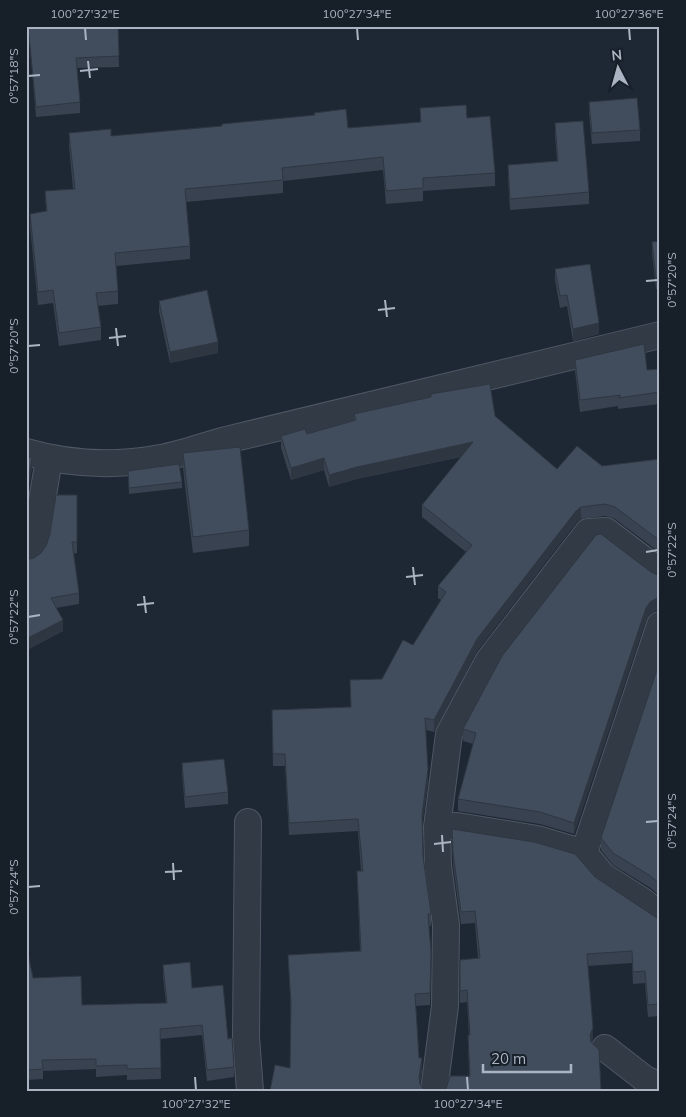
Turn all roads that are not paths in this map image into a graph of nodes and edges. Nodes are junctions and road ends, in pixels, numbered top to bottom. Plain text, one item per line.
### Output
1 (660, 335) edge
2 (38, 455) edge
3 (26, 556) edge
4 (660, 572) edge
5 (660, 625) edge
6 (248, 822) dead end
7 (437, 827) junction
8 (584, 853) junction
9 (660, 915) edge
10 (605, 1048) dead end
11 (660, 1086) edge
12 (250, 1091) edge
13 (434, 1091) edge

1 - 2 street
2 - 3 street
4 - 7 street
5 - 8 street
6 - 12 street
7 - 8 street
7 - 13 street
8 - 9 street
10 - 11 street

